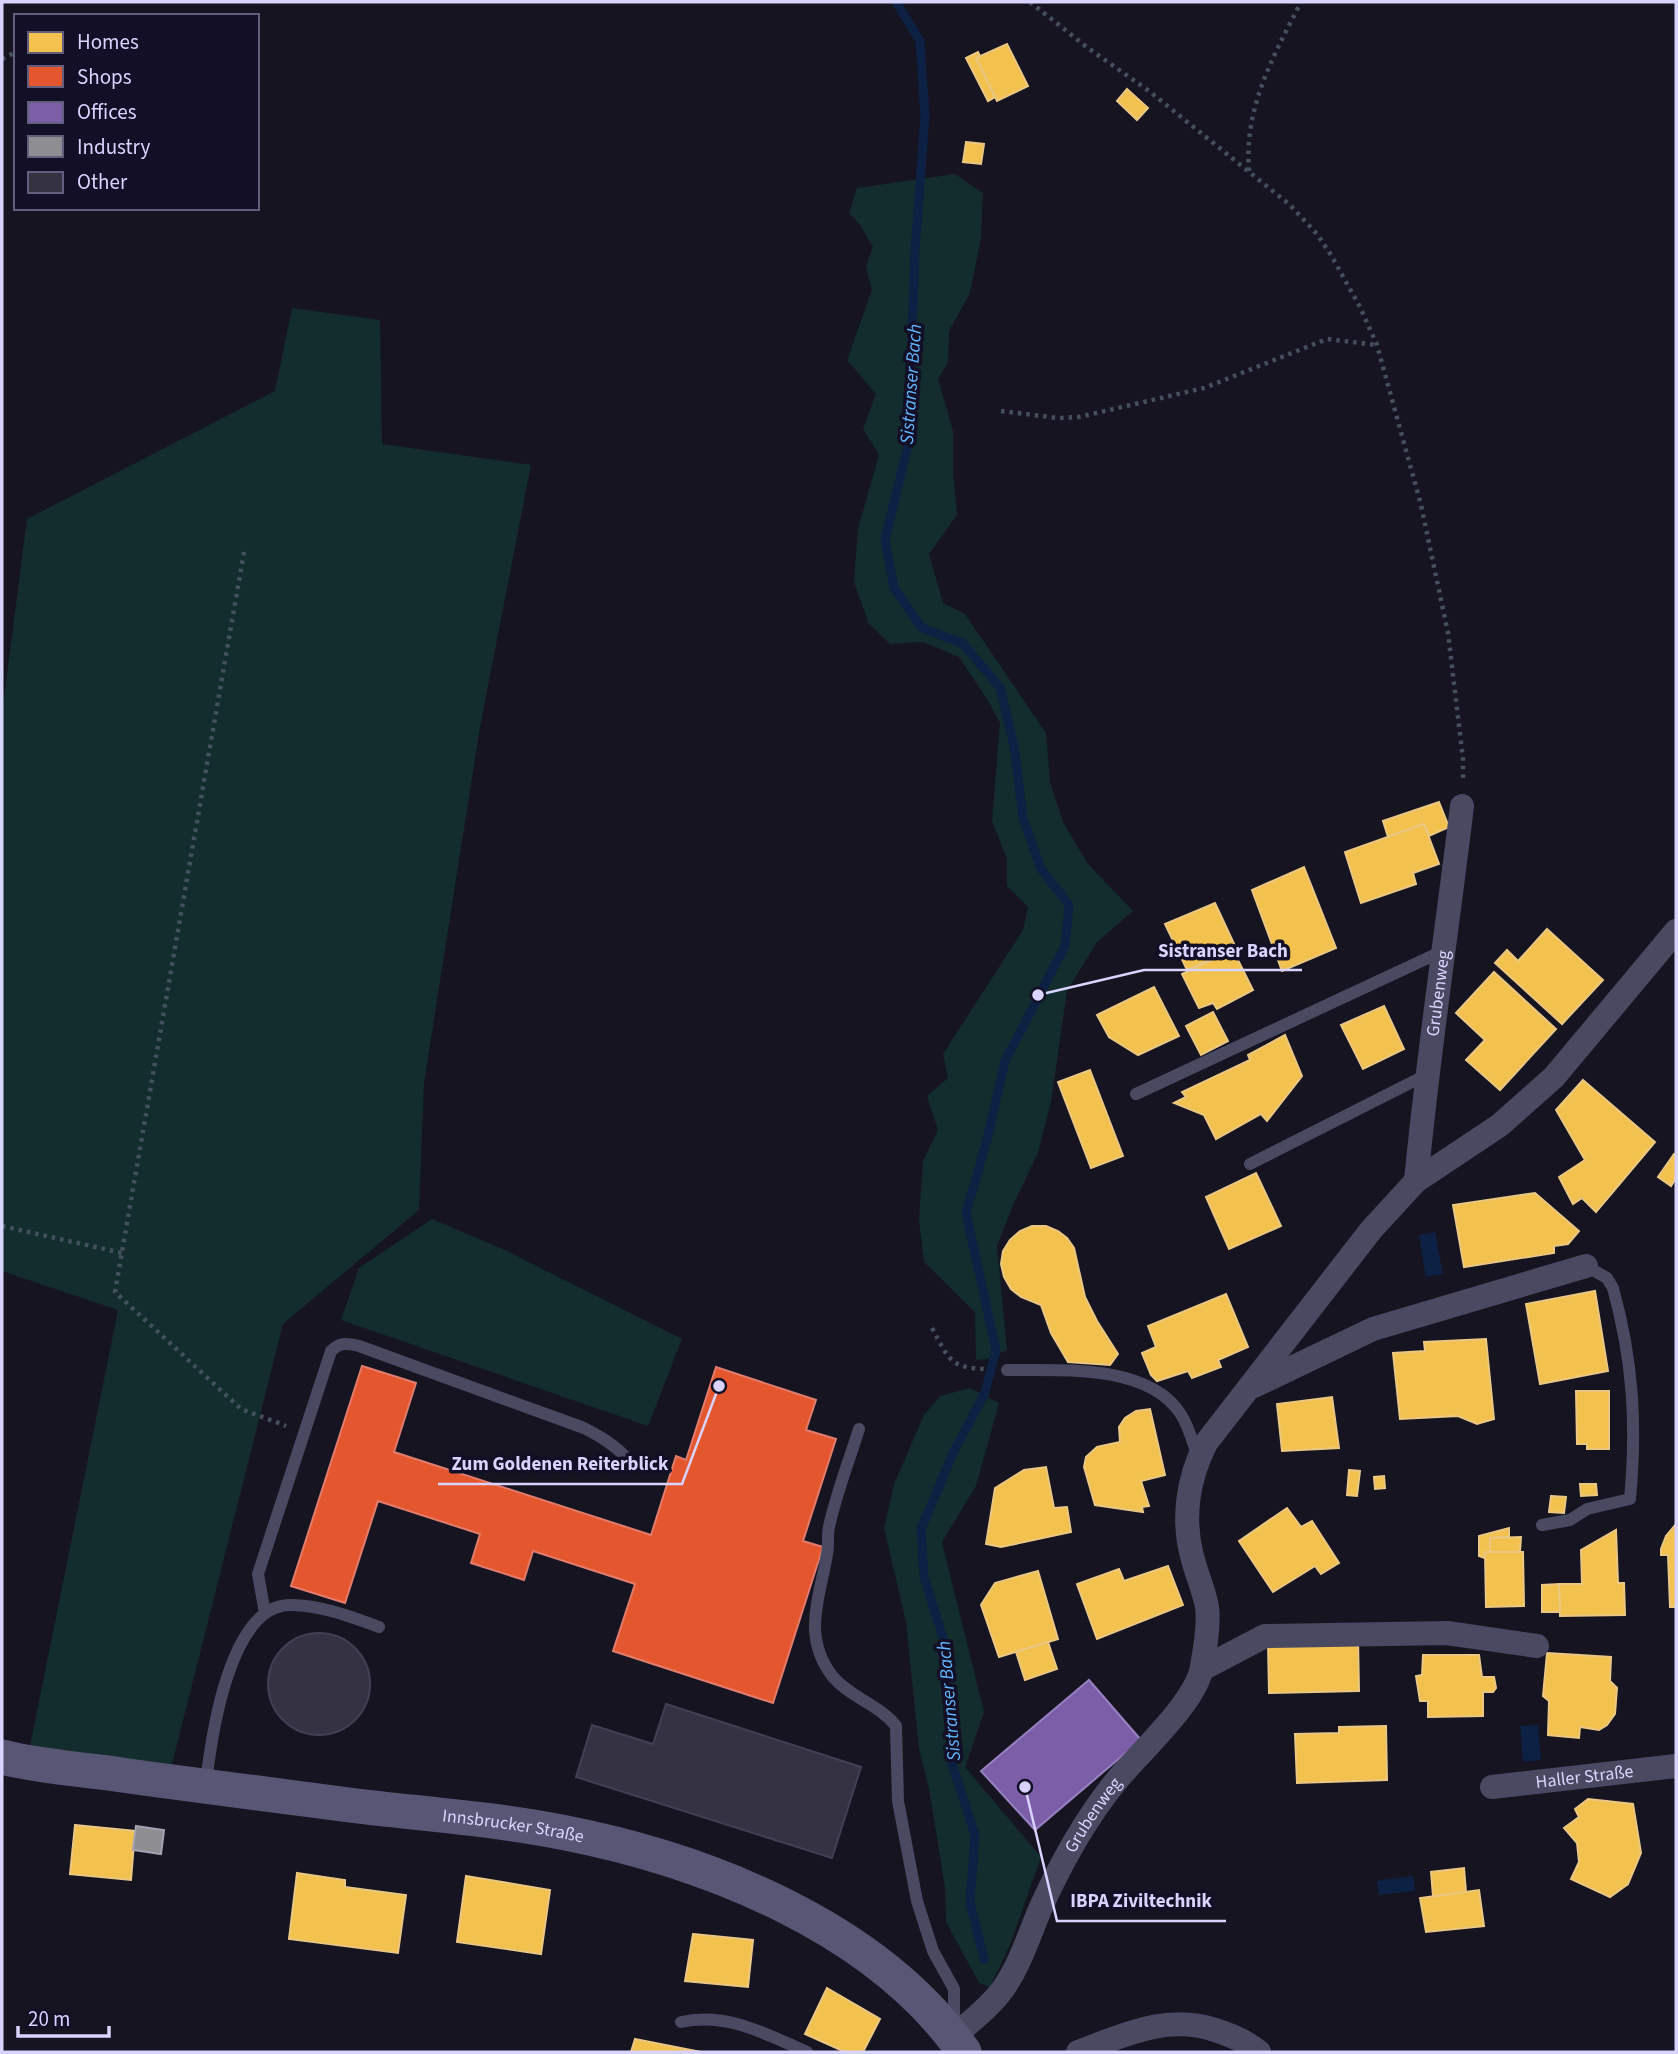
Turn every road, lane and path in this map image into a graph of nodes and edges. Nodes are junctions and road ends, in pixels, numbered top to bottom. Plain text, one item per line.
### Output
1 (1030, 2) edge
2 (1301, 2) edge
3 (1250, 172) junction
4 (1377, 345) junction
5 (1001, 411) dead end
6 (244, 552) dead end
7 (1462, 806) joint
8 (1676, 931) edge
9 (1445, 950) junction
10 (1426, 1075) junction
11 (1136, 1094) dead end
12 (1250, 1164) dead end
13 (1416, 1181) junction
14 (2, 1226) edge
15 (122, 1252) junction
16 (1586, 1266) joint
17 (932, 1328) dead end
18 (983, 1369) dead end
19 (1007, 1370) dead end
20 (1250, 1388) junction
21 (859, 1429) dead end
22 (303, 1433) junction
23 (1198, 1458) junction
24 (634, 1467) dead end
25 (1542, 1525) dead end
26 (265, 1613) junction
27 (379, 1628) dead end
28 (1537, 1646) dead end
29 (1202, 1669) junction
30 (2, 1757) edge
31 (1676, 1766) edge
32 (205, 1787) junction
33 (1492, 1787) dead end
34 (681, 2022) dead end
35 (958, 2045) edge
36 (807, 2052) edge
37 (1078, 2052) edge
38 (1259, 2052) edge

1 - 3 path
2 - 3 path
3 - 4 path
4 - 5 path
4 - 7 path
6 - 15 path
7 - 9 street, Grubenweg
8 - 13 street, Grubenweg
9 - 10 street, Grubenweg
9 - 11 lane
10 - 12 lane
10 - 13 street, Grubenweg
13 - 20 street, Grubenweg
14 - 15 path
15 - 22 path
16 - 20 street, Grubenweg
16 - 25 lane
17 - 18 path
19 - 23 lane
20 - 23 street, Grubenweg
21 - 35 lane
22 - 24 lane
22 - 26 lane
23 - 29 street, Grubenweg
26 - 27 lane
26 - 32 lane
28 - 29 street
29 - 35 street, Grubenweg
30 - 32 main road, Innsbrucker Straße
31 - 33 street, Haller Straße
32 - 35 main road, Innsbrucker Straße
34 - 36 lane
37 - 38 street

